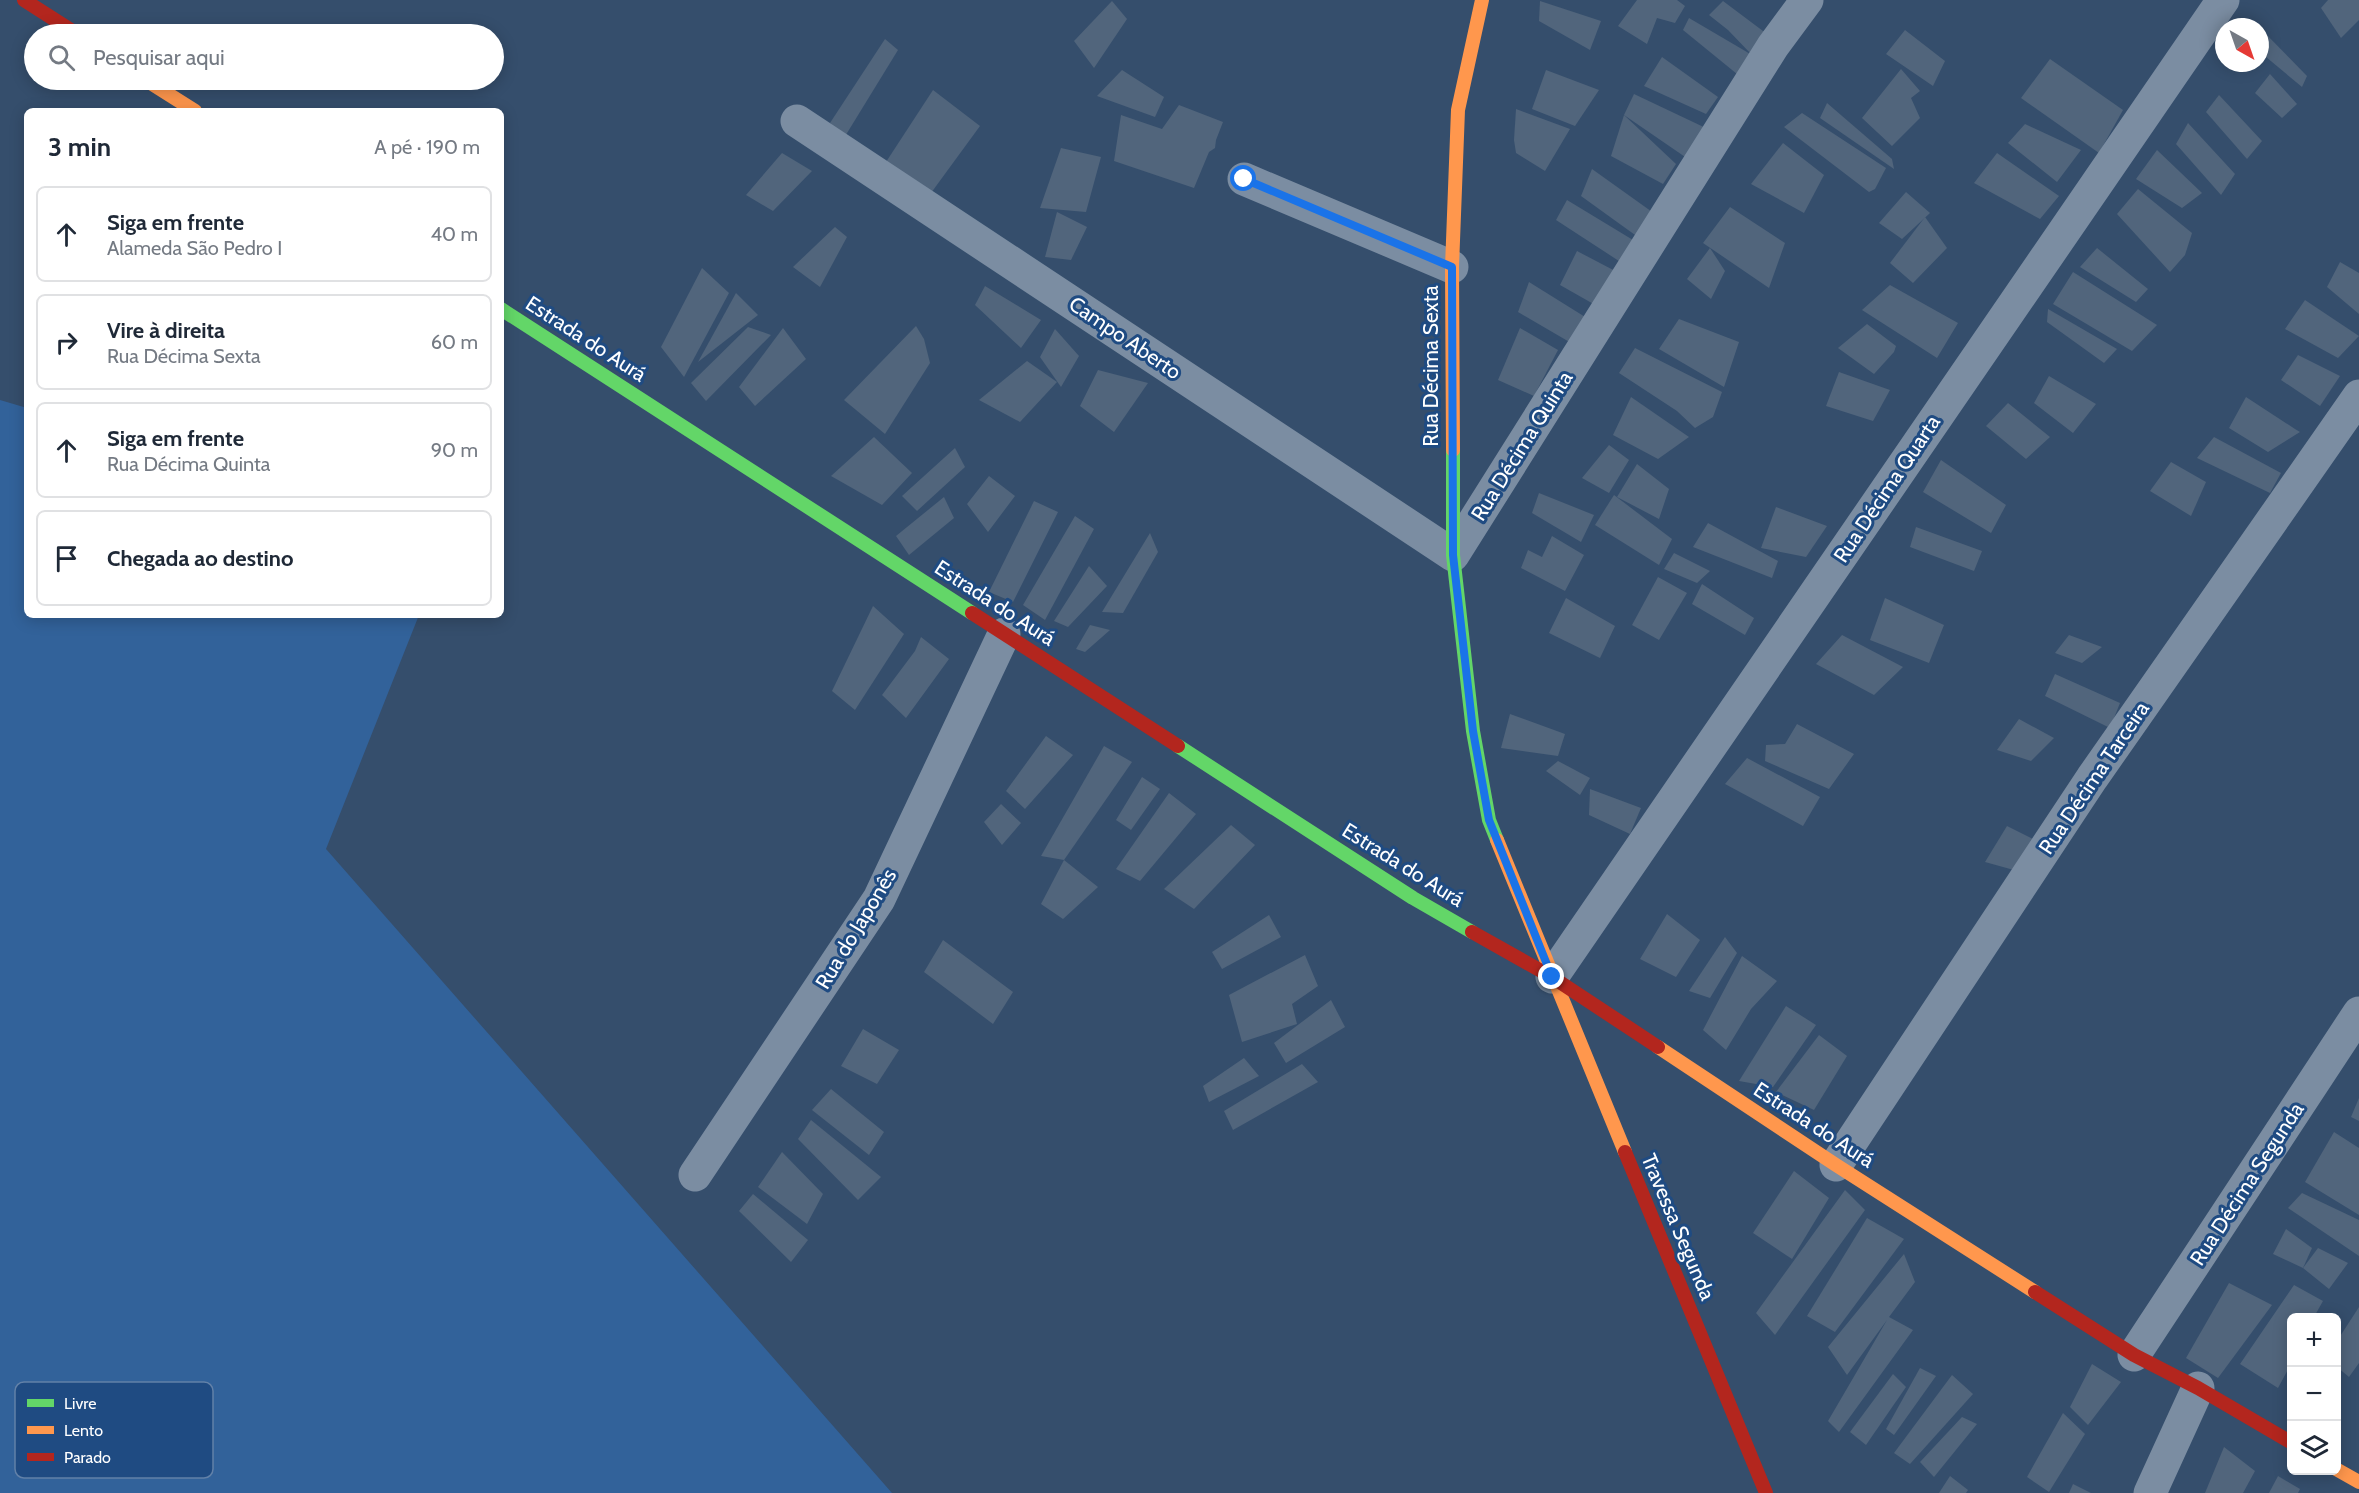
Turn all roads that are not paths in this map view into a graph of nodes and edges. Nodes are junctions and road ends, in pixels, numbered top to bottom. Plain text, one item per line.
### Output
1 (24, 0) edge
2 (1482, 0) edge
3 (1807, 0) edge
4 (2223, 0) edge
5 (61, 24) edge
6 (162, 90) edge
7 (190, 108) edge
8 (797, 121) dead end
9 (1244, 179) dead end
10 (1452, 267) junction
11 (504, 311) edge
12 (2359, 396) edge
13 (1453, 555) junction
14 (1004, 634) junction
15 (1552, 977) junction
16 (2359, 1013) edge
17 (1836, 1165) junction
18 (695, 1175) dead end
19 (2134, 1355) junction
20 (2198, 1389) junction
21 (2287, 1440) edge
22 (2341, 1471) edge
23 (2359, 1482) edge
24 (1766, 1493) edge
25 (2150, 1493) edge

1 - 5 street
2 - 10 street, Rua Décima Sexta
3 - 13 street, Rua Décima Quinta
4 - 15 street, Rua Décima Quarta
6 - 7 street
8 - 13 street, Campo Aberto
9 - 10 street
10 - 13 street, Rua Décima Sexta
11 - 14 street, Estrada do Aurá
12 - 17 street, Rua Décima Tarceira
13 - 15 street
14 - 15 street, Estrada do Aurá
14 - 18 street, Rua do Japonês
15 - 17 street, Estrada do Aurá
15 - 24 street, Travessa Segunda
16 - 19 street, Rua Décima Segunda
17 - 19 street, Estrada do Aurá
19 - 20 street, Estrada do Aurá
20 - 21 street, Estrada do Aurá
20 - 25 street
22 - 23 street

